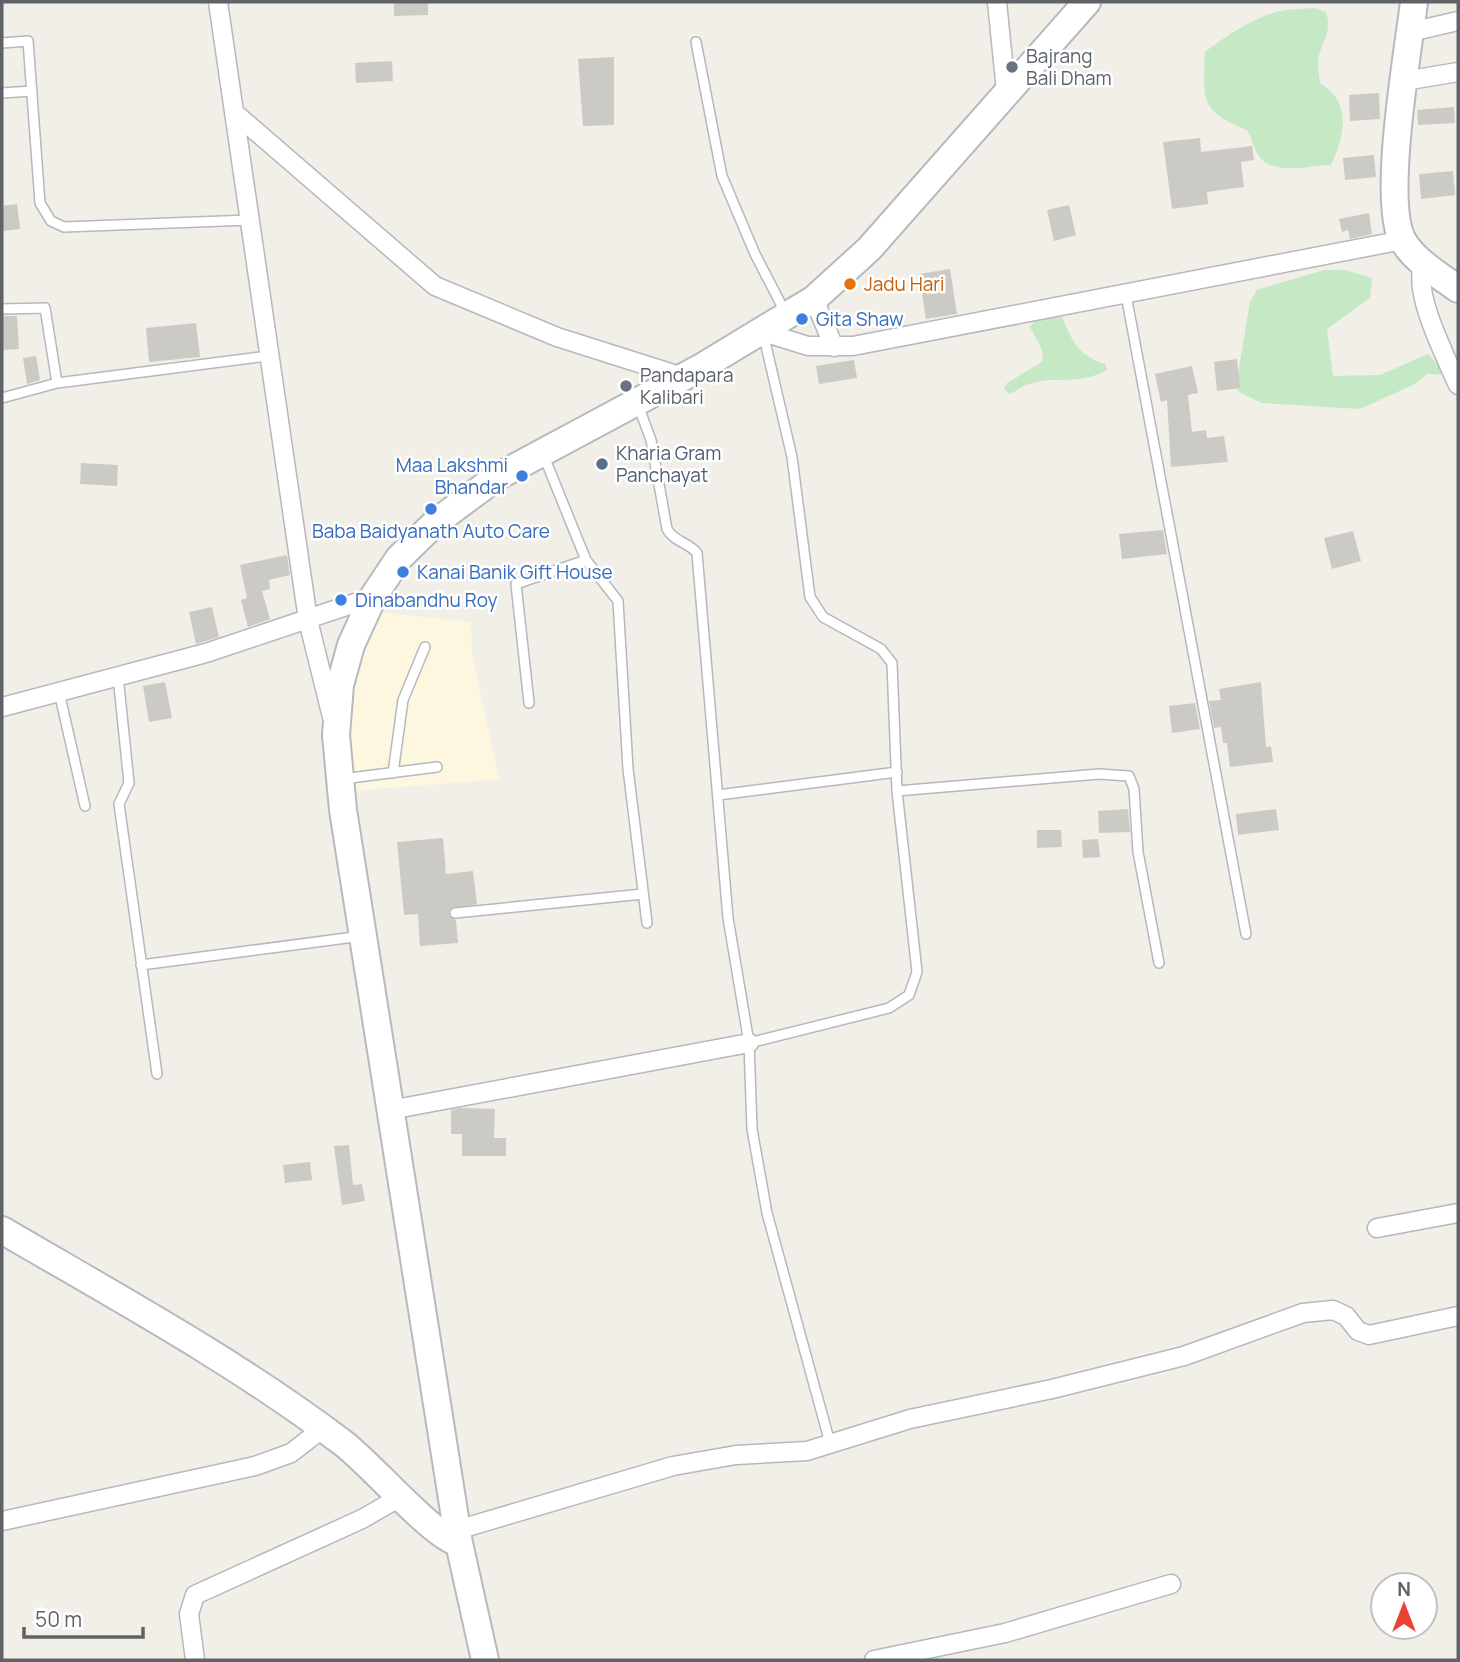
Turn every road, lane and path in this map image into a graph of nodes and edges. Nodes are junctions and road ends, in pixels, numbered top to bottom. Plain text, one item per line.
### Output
1 (218, 2) edge
2 (997, 2) edge
3 (1087, 2) edge
4 (1414, 2) edge
5 (1458, 21) edge
6 (1410, 32) junction
7 (696, 42) dead end
8 (2, 43) edge
9 (1458, 72) edge
10 (1404, 81) junction
11 (32, 91) junction
12 (1006, 91) junction
13 (2, 93) edge
14 (237, 115) junction
15 (251, 220) junction
16 (1403, 240) junction
17 (1424, 264) junction
18 (1458, 289) edge
19 (1126, 295) junction
20 (814, 299) junction
21 (2, 309) edge
22 (787, 317) junction
23 (763, 332) junction
24 (834, 347) junction
25 (268, 356) junction
26 (683, 377) junction
27 (57, 383) junction
28 (1458, 385) edge
29 (2, 398) edge
30 (636, 400) junction
31 (542, 453) junction
32 (586, 560) junction
33 (373, 597) junction
34 (308, 620) junction
35 (425, 647) dead end
36 (118, 676) junction
37 (59, 692) junction
38 (528, 703) dead end
39 (2, 707) edge
40 (336, 735) junction
41 (437, 767) dead end
42 (897, 772) junction
43 (393, 773) junction
44 (340, 779) junction
45 (897, 791) junction
46 (718, 795) junction
47 (85, 806) dead end
48 (643, 894) junction
49 (455, 913) dead end
50 (646, 923) dead end
51 (1246, 934) dead end
52 (362, 935) junction
53 (1159, 962) dead end
54 (141, 965) junction
55 (749, 1043) junction
56 (157, 1074) dead end
57 (390, 1110) junction
58 (1458, 1213) edge
59 (1377, 1228) dead end
60 (2, 1230) edge
61 (1458, 1316) edge
62 (322, 1429) junction
63 (830, 1443) junction
64 (402, 1496) junction
65 (2, 1521) edge
66 (458, 1536) junction
67 (1171, 1584) dead end
68 (195, 1660) edge
69 (485, 1660) edge
70 (874, 1660) edge

1 - 14 street
2 - 12 street
3 - 12 main road
4 - 6 main road
5 - 6 street
6 - 10 main road
7 - 22 lane
8 - 11 lane
9 - 10 street
10 - 16 main road
11 - 13 lane
11 - 15 lane
12 - 20 main road
14 - 15 street
14 - 26 street
15 - 25 street
16 - 17 main road
16 - 19 street
17 - 18 main road
17 - 28 street
19 - 24 street
19 - 51 lane
20 - 22 main road
20 - 24 street
21 - 27 lane
22 - 23 main road
23 - 24 street
23 - 26 main road
23 - 42 lane
25 - 27 lane
25 - 34 street
26 - 30 main road
27 - 29 lane
30 - 31 main road
30 - 46 lane
31 - 32 lane
31 - 33 main road
32 - 38 lane
32 - 48 lane
33 - 34 street
33 - 40 main road
34 - 36 street
34 - 40 street
35 - 43 lane
36 - 37 street
36 - 54 lane
37 - 39 street
37 - 47 lane
40 - 44 main road
41 - 43 lane
42 - 45 lane
42 - 46 lane
43 - 44 lane
44 - 52 main road
45 - 53 lane
45 - 55 lane
46 - 55 lane
48 - 49 lane
48 - 50 lane
52 - 54 lane
52 - 57 main road
54 - 56 lane
55 - 57 street
55 - 63 lane
57 - 66 main road
58 - 59 street
60 - 62 main road
61 - 63 street
62 - 64 main road
62 - 65 street
63 - 66 street
64 - 66 main road
64 - 68 street
66 - 69 main road
67 - 70 street

